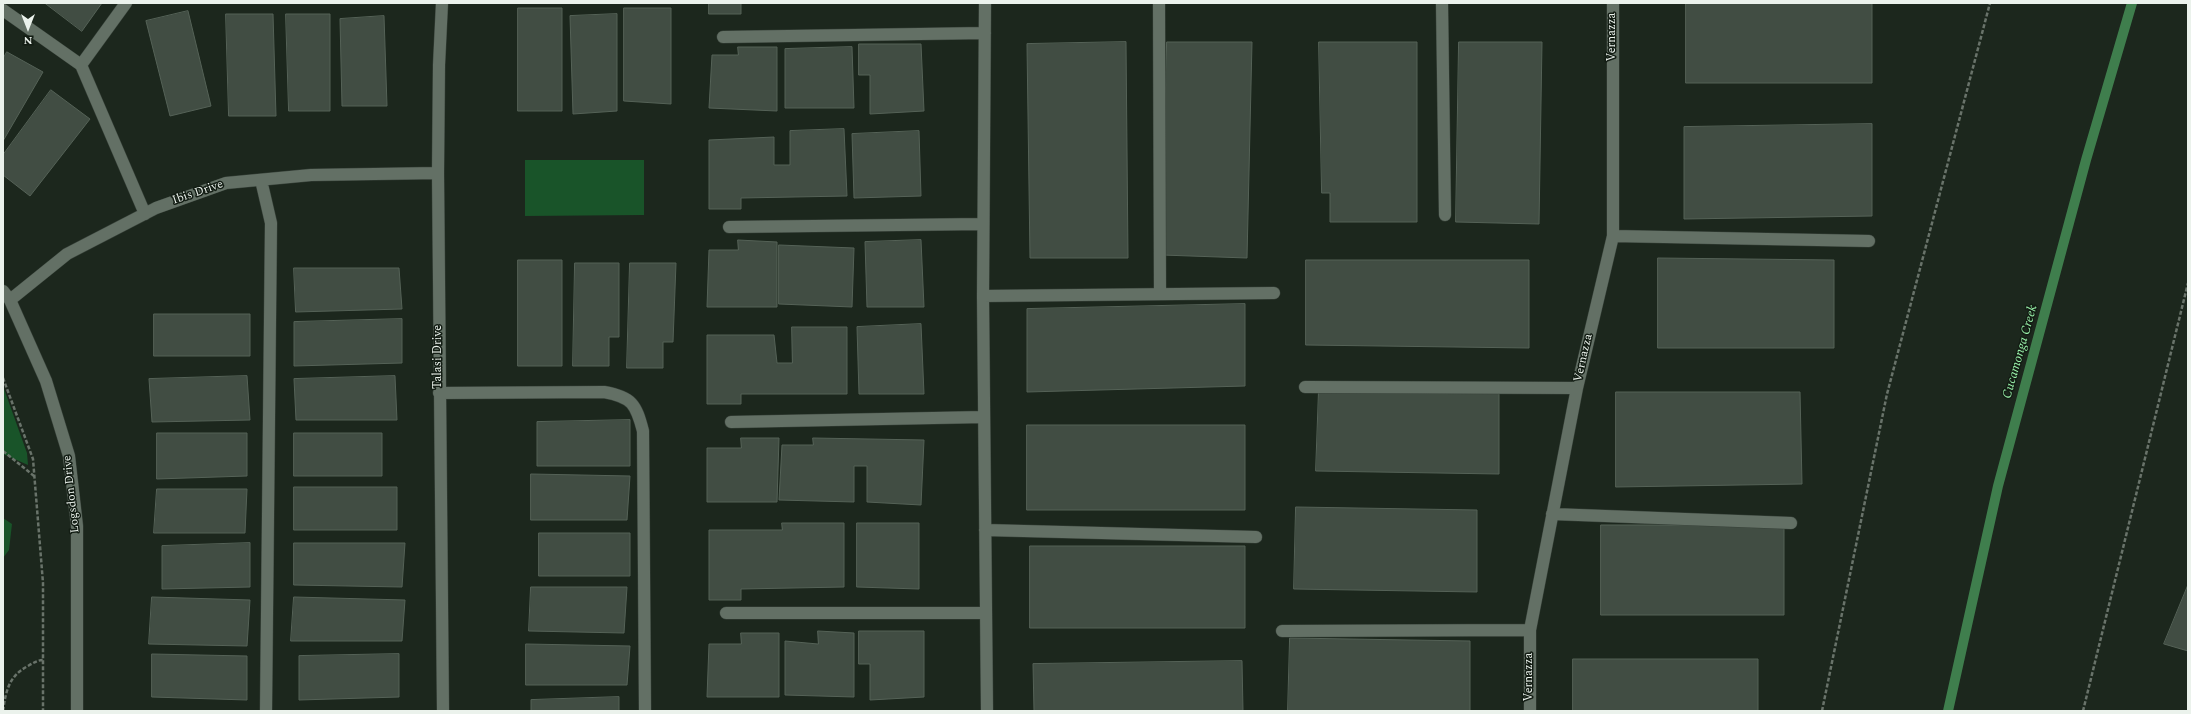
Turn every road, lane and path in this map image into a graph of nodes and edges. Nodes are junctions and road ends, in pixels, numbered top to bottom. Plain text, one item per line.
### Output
1 (126, 3) edge
2 (442, 3) edge
3 (985, 3) edge
4 (1159, 3) edge
5 (1442, 3) edge
6 (1612, 3) edge
7 (1990, 3) edge
8 (3, 10) edge
9 (984, 33) junction
10 (723, 37) dead end
11 (82, 65) junction
12 (438, 173) junction
13 (261, 180) junction
14 (144, 214) junction
15 (1445, 215) dead end
16 (983, 224) junction
17 (729, 227) dead end
18 (1612, 236) junction
19 (1869, 241) dead end
20 (2188, 283) edge
21 (1160, 293) junction
22 (1274, 293) dead end
23 (6, 295) edge
24 (983, 296) junction
25 (3, 378) edge
26 (1305, 387) dead end
27 (1577, 388) junction
28 (439, 393) junction
29 (984, 417) junction
30 (731, 422) dead end
31 (3, 451) edge
32 (34, 476) junction
33 (1552, 514) junction
34 (1791, 523) dead end
35 (985, 530) junction
36 (1256, 537) dead end
37 (726, 614) dead end
38 (986, 614) junction
39 (1530, 630) junction
40 (1282, 631) dead end
41 (43, 660) junction
42 (3, 711) edge
43 (43, 711) edge
44 (77, 711) edge
45 (266, 711) edge
46 (443, 711) edge
47 (646, 711) edge
48 (987, 711) edge
49 (1530, 711) edge
50 (1822, 711) edge
51 (2084, 711) edge

1 - 11 street
2 - 12 street, Talasi Drive
3 - 9 street
4 - 21 street
5 - 15 street
6 - 18 street, Vernazza
7 - 50 path
8 - 11 street
9 - 10 street
9 - 16 street
11 - 14 street
12 - 13 street, Ibis Drive
12 - 28 street, Talasi Drive
13 - 14 street, Ibis Drive
13 - 45 street
14 - 23 street, Ibis Drive
16 - 17 street
16 - 24 street
18 - 19 street
18 - 27 street, Vernazza
20 - 51 path
21 - 22 street
21 - 24 street
23 - 44 street, Logsdon Drive
24 - 29 street
25 - 32 path
26 - 27 street
27 - 33 street, Vernazza
28 - 46 street, Talasi Drive
28 - 47 street
29 - 30 street
29 - 35 street
31 - 32 path
32 - 41 path
33 - 34 street
33 - 39 street, Vernazza
35 - 36 street
35 - 38 street
37 - 38 street
38 - 48 street
39 - 40 street
39 - 49 street, Vernazza
41 - 42 path
41 - 43 path

